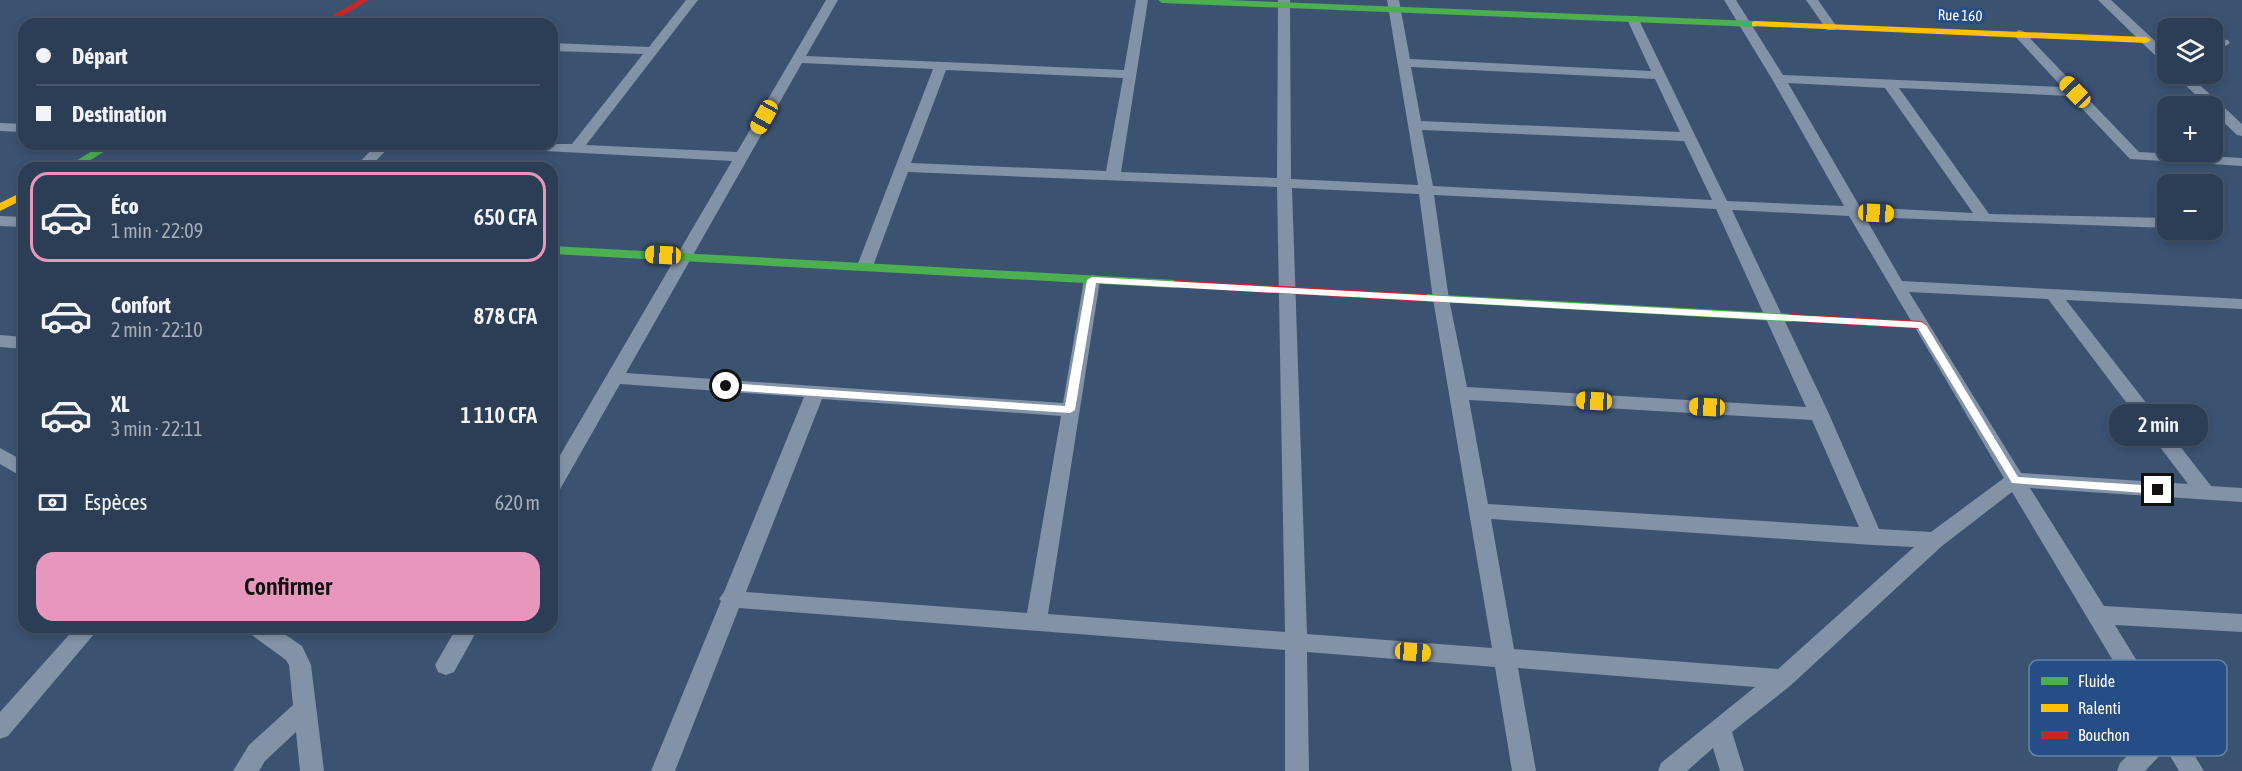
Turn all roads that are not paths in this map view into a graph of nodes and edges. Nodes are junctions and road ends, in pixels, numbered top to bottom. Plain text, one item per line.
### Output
1 (364, 0) edge
2 (692, 0) edge
3 (832, 0) edge
4 (1142, 0) edge
5 (1162, 0) edge
6 (1730, 0) edge
7 (1812, 0) edge
8 (2104, 0) edge
9 (1284, 3) edge
10 (1393, 5) edge
11 (333, 18) edge
12 (1633, 20) junction
13 (1745, 23) junction
14 (1831, 27) junction
15 (2019, 34) junction
16 (2146, 40) junction
17 (2157, 40) edge
18 (558, 47) edge
19 (2157, 50) edge
20 (652, 51) junction
21 (797, 58) junction
22 (1404, 63) junction
23 (942, 65) junction
24 (1128, 74) junction
25 (1660, 75) junction
26 (1779, 79) junction
27 (1889, 84) junction
28 (2192, 84) edge
29 (2075, 92) junction
30 (1414, 125) junction
31 (0, 127) edge
32 (18, 128) edge
33 (2242, 132) edge
34 (1691, 137) junction
35 (558, 147) edge
36 (576, 148) junction
37 (101, 150) edge
38 (379, 150) edge
39 (742, 157) junction
40 (80, 162) edge
41 (367, 162) edge
42 (2242, 162) edge
43 (902, 167) junction
44 (1113, 176) junction
45 (1284, 183) junction
46 (1426, 191) junction
47 (18, 198) edge
48 (1724, 206) junction
49 (0, 208) edge
50 (1855, 212) junction
51 (1984, 218) junction
52 (0, 221) edge
53 (18, 222) edge
54 (2157, 223) edge
55 (558, 250) edge
56 (685, 256) junction
57 (865, 266) junction
58 (1092, 280) junction
59 (1897, 286) junction
60 (1287, 291) junction
61 (2052, 294) junction
62 (1441, 299) junction
63 (2242, 304) edge
64 (1775, 316) junction
65 (1921, 325) junction
66 (0, 341) edge
67 (18, 342) edge
68 (616, 378) junction
69 (815, 393) junction
70 (1460, 393) junction
71 (1070, 410) junction
72 (1820, 414) junction
73 (2, 460) edge
74 (18, 468) edge
75 (558, 476) edge
76 (2015, 480) junction
77 (2206, 493) junction
78 (2242, 495) edge
79 (1480, 511) junction
80 (1873, 537) junction
81 (1935, 540) junction
82 (730, 599) junction
83 (2097, 615) junction
84 (1036, 623) junction
85 (2242, 623) edge
86 (84, 633) edge
87 (266, 633) edge
88 (465, 633) edge
89 (1296, 643) junction
90 (1506, 659) junction
91 (2125, 660) edge
92 (446, 665) dead end
93 (1782, 679) junction
94 (306, 708) junction
95 (1719, 728) junction
96 (0, 729) edge
97 (2143, 756) edge
98 (2183, 756) edge
99 (245, 771) edge
100 (312, 771) edge
101 (663, 771) edge
102 (1297, 771) edge
103 (1524, 771) edge
104 (1670, 771) edge
105 (1732, 771) edge
106 (2129, 771) edge
107 (2192, 771) edge

1 - 11 street
2 - 20 street
3 - 21 street
4 - 24 street
5 - 9 street, Rue 160
6 - 13 street
7 - 14 street
8 - 16 street
9 - 10 street, Rue 160
9 - 45 street
10 - 12 street, Rue 160
10 - 22 street
12 - 13 street, Rue 160
12 - 25 street
13 - 14 street, Rue 160
13 - 26 street
14 - 15 street, Rue 160
15 - 16 street, Rue 160
15 - 29 street
16 - 17 street
16 - 19 street
18 - 20 street
20 - 36 street
21 - 23 street
21 - 39 street
22 - 25 street
22 - 30 street
23 - 24 street
23 - 43 street
24 - 44 street
25 - 34 street
26 - 27 street
26 - 50 street
27 - 29 street
27 - 51 street
28 - 33 street
29 - 42 street
30 - 34 street
30 - 46 street
31 - 32 street
34 - 48 street
35 - 36 street
36 - 39 street
37 - 40 street
38 - 41 street
39 - 56 street
43 - 44 street
43 - 57 street
44 - 45 street
45 - 46 street
45 - 60 street
46 - 48 street
46 - 62 street
47 - 49 street
48 - 50 street
48 - 64 street
50 - 51 street
50 - 59 street
51 - 54 street
52 - 53 street
55 - 56 street
56 - 57 street
56 - 68 street
57 - 58 street
58 - 60 street
58 - 71 street
59 - 61 street
59 - 65 street
60 - 62 street
60 - 89 street
61 - 63 street
61 - 77 street
62 - 64 street
62 - 70 street
64 - 65 street
64 - 72 street
65 - 76 street
66 - 67 street
68 - 69 street
68 - 75 street
69 - 71 street
69 - 82 street
70 - 72 street
70 - 79 street
71 - 84 street
72 - 80 street
73 - 74 street
76 - 77 street
76 - 81 street
76 - 83 street
77 - 78 street
79 - 80 street
79 - 90 street
80 - 81 street
81 - 93 street
82 - 84 street
82 - 101 street
83 - 85 street
83 - 91 street
84 - 89 street
86 - 96 street
87 - 94 street
88 - 92 street
89 - 90 street
89 - 102 street
90 - 93 street
90 - 103 street
93 - 95 street
94 - 99 street
94 - 100 street
95 - 104 street
95 - 105 street
97 - 106 street
98 - 107 street

